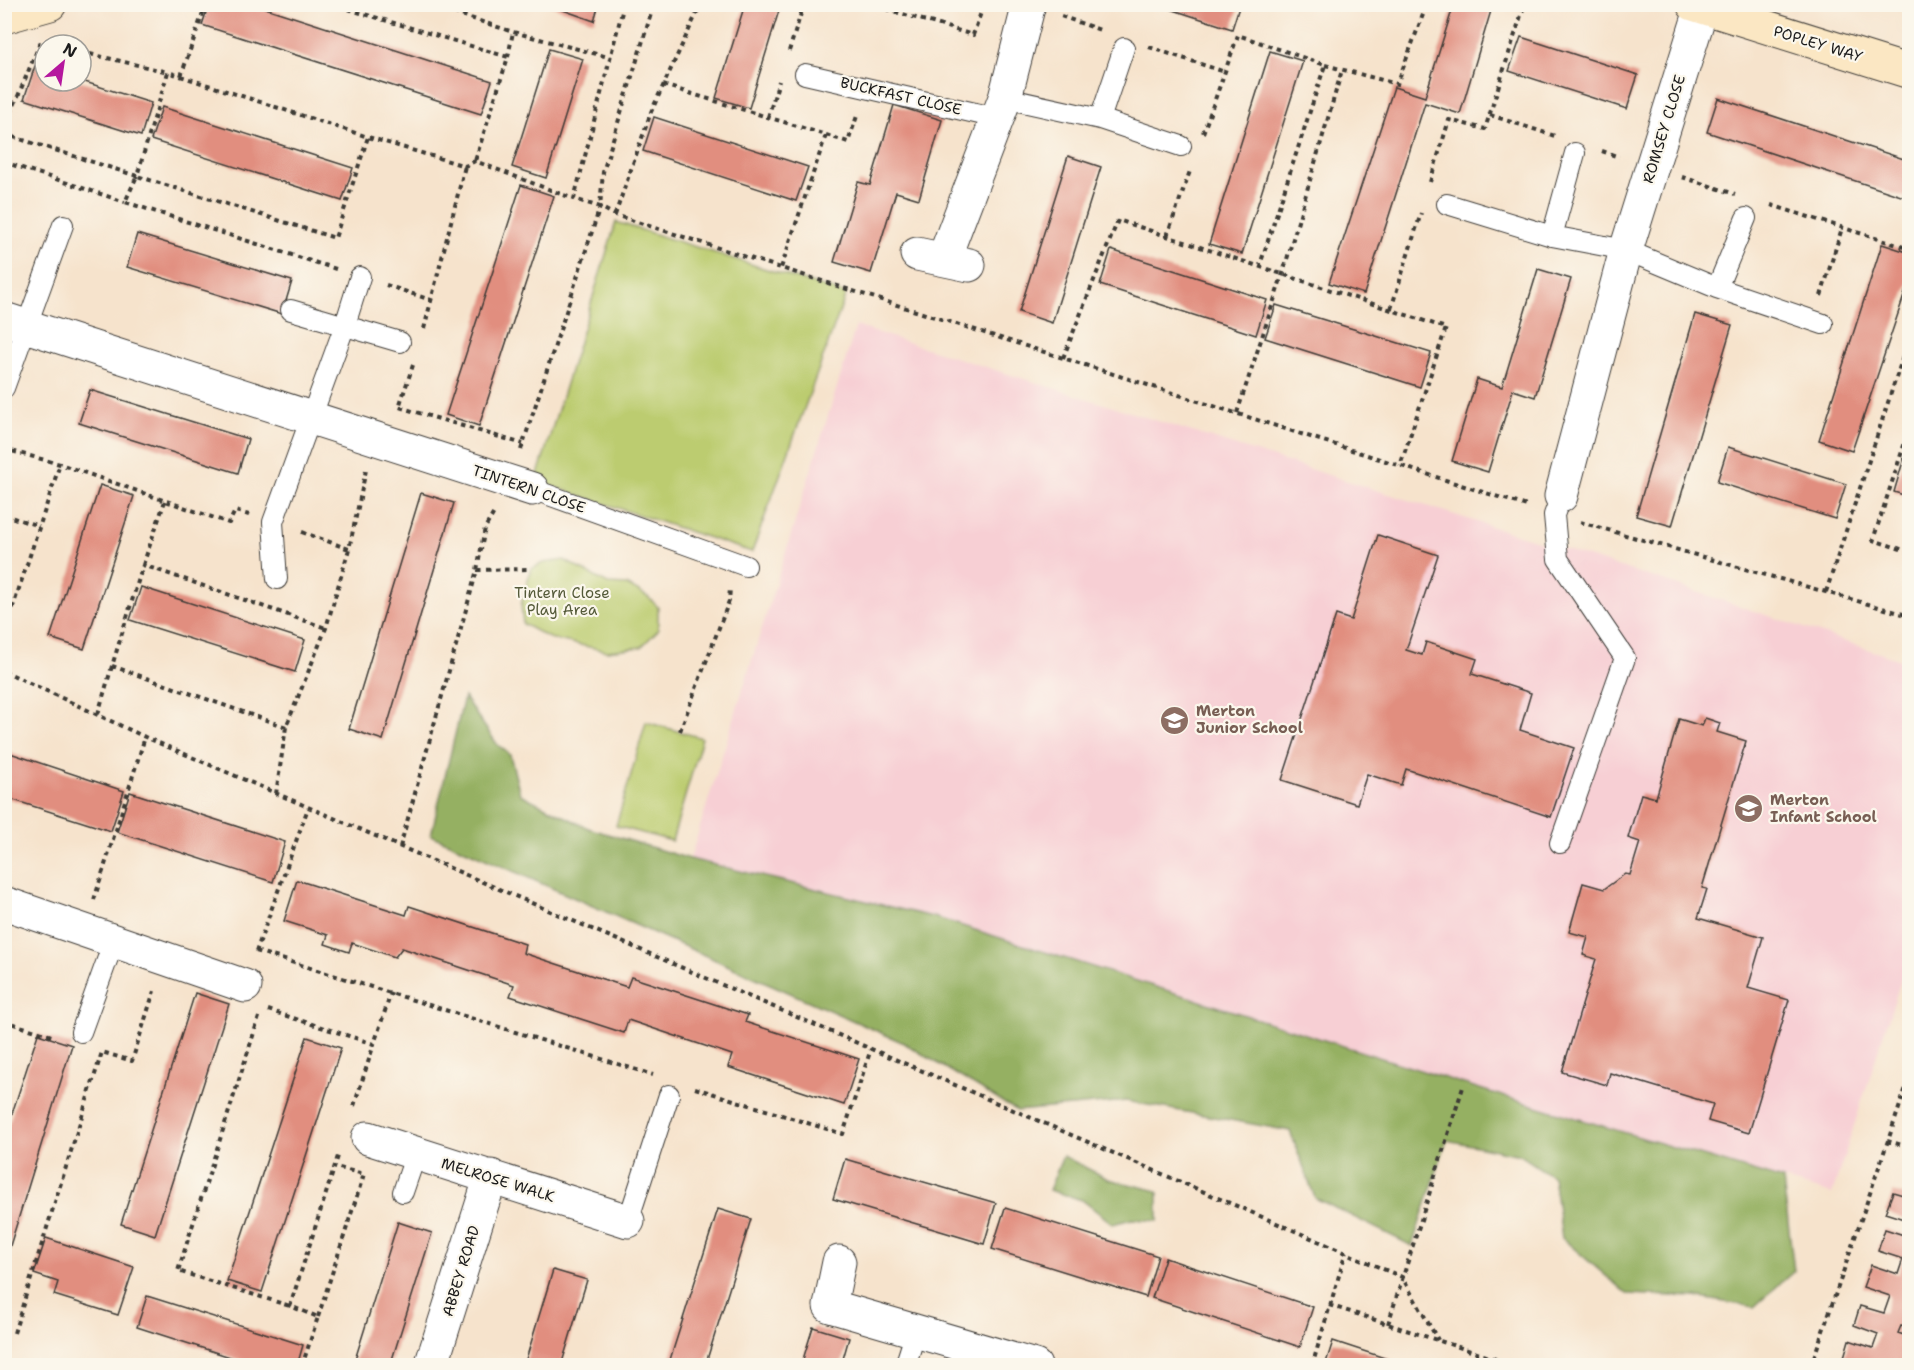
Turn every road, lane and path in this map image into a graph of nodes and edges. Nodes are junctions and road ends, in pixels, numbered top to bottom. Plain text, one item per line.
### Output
1 (9, 4) edge
2 (50, 4) edge
3 (206, 4) edge
4 (331, 4) edge
5 (428, 4) edge
6 (624, 4) edge
7 (654, 4) edge
8 (701, 4) edge
9 (869, 4) edge
10 (984, 4) edge
11 (1029, 4) edge
12 (1427, 4) edge
13 (1524, 6) dead end
14 (1697, 6) edge
15 (4, 7) edge
16 (4, 17) edge
17 (513, 32) junction
18 (1124, 48) dead end
19 (93, 55) edge
20 (508, 57) junction
21 (612, 58) junction
22 (33, 60) edge
23 (1325, 65) junction
24 (1342, 70) junction
25 (168, 72) junction
26 (1910, 72) edge
27 (805, 74) dead end
28 (181, 76) junction
29 (663, 85) junction
30 (866, 88) junction
31 (1001, 108) junction
32 (1100, 119) junction
33 (4, 132) edge
34 (826, 135) junction
35 (368, 137) junction
36 (1202, 137) dead end
37 (1188, 153) joint
38 (1575, 153) dead end
39 (476, 160) junction
40 (4, 162) edge
41 (465, 166) junction
42 (137, 176) junction
43 (1681, 177) dead end
44 (1429, 187) dead end
45 (1746, 197) dead end
46 (574, 199) junction
47 (125, 202) junction
48 (1447, 204) dead end
49 (1767, 204) dead end
50 (600, 207) junction
51 (1422, 209) dead end
52 (615, 215) junction
53 (1746, 218) dead end
54 (63, 225) dead end
55 (1842, 228) junction
56 (1167, 236) junction
57 (1552, 236) junction
58 (1910, 249) edge
59 (1626, 250) junction
60 (944, 259) dead end
61 (1260, 265) junction
62 (781, 268) junction
63 (1283, 273) junction
64 (360, 277) junction
65 (1717, 288) junction
66 (434, 300) junction
67 (1391, 309) junction
68 (291, 310) dead end
69 (15, 322) edge
70 (1818, 322) joint
71 (345, 325) junction
72 (423, 333) dead end
73 (1910, 335) edge
74 (400, 342) dead end
75 (416, 354) dead end
76 (1063, 358) junction
77 (4, 388) edge
78 (1237, 413) junction
79 (311, 416) junction
80 (1909, 426) edge
81 (4, 449) edge
82 (60, 464) junction
83 (1400, 466) junction
84 (376, 473) dead end
85 (532, 489) joint
86 (165, 501) junction
87 (1557, 505) junction
88 (483, 510) dead end
89 (4, 515) edge
90 (273, 522) junction
91 (39, 526) junction
92 (349, 549) junction
93 (1910, 552) edge
94 (739, 564) joint
95 (143, 565) junction
96 (531, 569) dead end
97 (477, 570) junction
98 (277, 579) dead end
99 (1826, 592) junction
100 (1910, 616) edge
101 (326, 628) junction
102 (5, 632) edge
103 (112, 666) junction
104 (4, 671) edge
105 (98, 715) junction
106 (286, 727) junction
107 (680, 731) dead end
108 (145, 737) junction
109 (276, 794) junction
110 (308, 808) junction
111 (1560, 843) dead end
112 (400, 847) junction
113 (6, 907) edge
114 (99, 936) junction
115 (256, 951) junction
116 (156, 986) dead end
117 (245, 986) joint
118 (391, 993) junction
119 (81, 1032) dead end
120 (374, 1044) junction
121 (871, 1049) junction
122 (1910, 1076) edge
123 (1464, 1084) dead end
124 (672, 1086) junction
125 (354, 1132) junction
126 (1887, 1141) junction
127 (1910, 1147) edge
128 (416, 1154) junction
129 (335, 1167) junction
130 (491, 1176) junction
131 (403, 1192) dead end
132 (628, 1221) joint
133 (1346, 1252) junction
134 (839, 1262) dead end
135 (1402, 1277) junction
136 (1329, 1305) junction
137 (290, 1306) junction
138 (318, 1317) junction
139 (1388, 1324) junction
140 (916, 1332) junction
141 (14, 1333) dead end
142 (1438, 1340) junction
143 (1025, 1364) edge
144 (302, 1365) edge
145 (431, 1365) edge
146 (905, 1365) edge
147 (1312, 1365) edge
148 (1517, 1365) edge
149 (1810, 1365) edge

1 - 15 street
2 - 16 street
3 - 28 path
4 - 20 path
5 - 17 path
6 - 21 path
7 - 50 path
8 - 29 path
9 - 10 path
11 - 31 street
12 - 24 path
13 - 44 path
14 - 26 street, POPLEY WAY
14 - 59 street, ROMSEY CLOSE
17 - 20 path
17 - 21 path
18 - 32 lane
19 - 25 path
20 - 39 path
21 - 46 path
22 - 33 path
23 - 24 path
23 - 36 path
23 - 61 path
24 - 63 path
25 - 28 path
25 - 42 path
27 - 30 lane, BUCKFAST CLOSE
28 - 35 path
29 - 34 path
29 - 52 path
30 - 31 lane, BUCKFAST CLOSE
30 - 34 path
31 - 32 lane, BUCKFAST CLOSE
31 - 60 street
32 - 37 lane, BUCKFAST CLOSE
33 - 42 path
34 - 62 path
35 - 41 path
35 - 42 path
37 - 56 path
38 - 57 lane
39 - 41 path
39 - 46 path
40 - 47 path
41 - 66 path
42 - 47 path
43 - 45 path
46 - 50 path
47 - 64 path
48 - 57 lane
49 - 55 path
50 - 52 path
50 - 75 path
51 - 67 path
52 - 62 path
53 - 65 lane
54 - 69 lane
55 - 58 path
55 - 70 path
56 - 61 path
56 - 76 path
57 - 59 lane
59 - 65 lane
59 - 87 street, ROMSEY CLOSE
61 - 63 path
62 - 76 path
63 - 67 path
63 - 78 path
64 - 66 path
64 - 71 lane
65 - 70 lane
66 - 72 path
67 - 83 path
68 - 71 lane
69 - 77 lane
69 - 79 street, TINTERN CLOSE
71 - 74 lane
71 - 79 lane
73 - 99 path
76 - 78 path
78 - 83 path
79 - 85 street, TINTERN CLOSE
79 - 90 lane
80 - 93 path
81 - 82 path
82 - 86 path
82 - 91 path
83 - 87 path
84 - 92 path
85 - 94 lane, TINTERN CLOSE
86 - 90 path
86 - 95 path
87 - 99 path
87 - 111 lane
88 - 97 path
89 - 91 path
90 - 92 path
90 - 98 lane
91 - 102 path
92 - 101 path
94 - 107 path
95 - 101 path
95 - 103 path
96 - 97 path
97 - 112 path
99 - 100 path
101 - 106 path
103 - 105 path
103 - 106 path
104 - 105 path
105 - 108 path
106 - 109 path
108 - 109 path
108 - 114 path
109 - 110 path
110 - 112 path
110 - 115 path
112 - 121 path
113 - 114 street
114 - 117 street
114 - 119 lane
115 - 117 path
115 - 118 path
116 - 141 path
118 - 120 path
118 - 124 path
120 - 125 path
120 - 137 path
121 - 124 path
121 - 133 path
122 - 126 path
123 - 135 path
124 - 132 lane
125 - 128 street, MELROSE WALK
125 - 129 path
126 - 127 path
126 - 149 path
128 - 130 street, MELROSE WALK
128 - 131 lane
129 - 137 path
129 - 138 path
130 - 132 street, MELROSE WALK
130 - 145 street, ABBEY ROAD
133 - 135 path
133 - 136 path
134 - 140 street
135 - 139 path
135 - 142 path
136 - 139 path
136 - 147 path
137 - 138 path
138 - 144 path
139 - 142 path
140 - 143 street
140 - 146 lane
142 - 148 path

